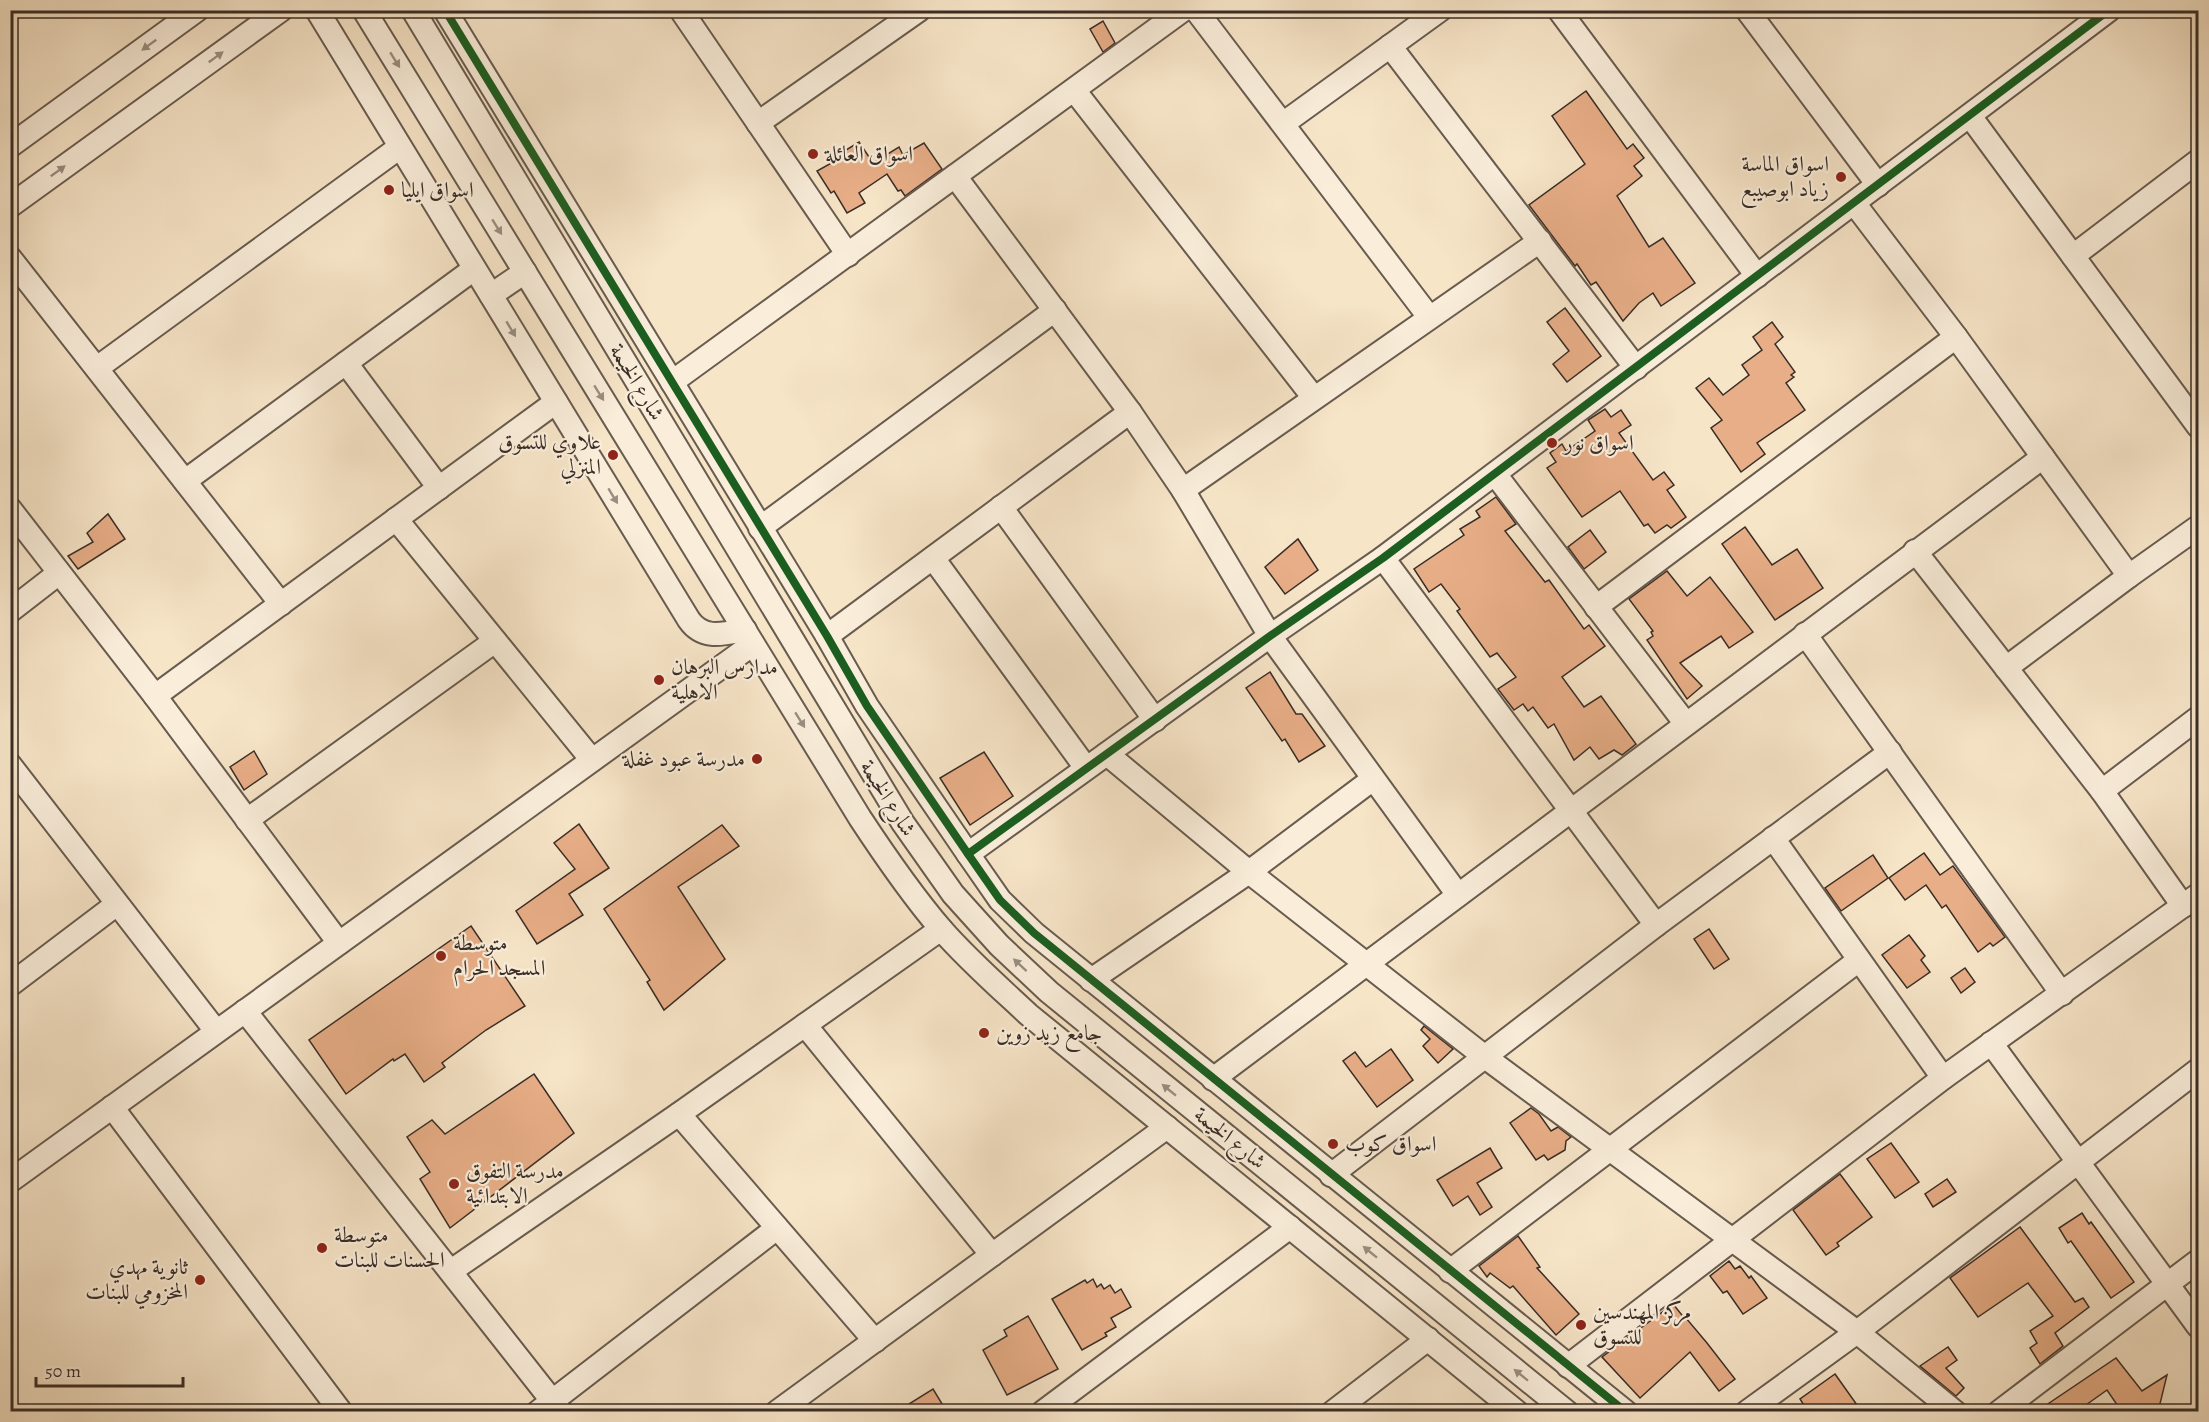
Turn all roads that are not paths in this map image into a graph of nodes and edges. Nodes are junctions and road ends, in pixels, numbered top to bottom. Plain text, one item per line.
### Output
1 (197, 10) edge
2 (281, 10) edge
3 (317, 10) edge
4 (364, 10) edge
5 (412, 10) edge
6 (445, 10) edge
7 (681, 10) edge
8 (1184, 10) edge
9 (1196, 10) edge
10 (1440, 10) edge
11 (1559, 10) edge
12 (1747, 10) edge
13 (2109, 10) edge
14 (913, 12) edge
15 (252, 19) edge
16 (1390, 46) junction
17 (1074, 90) junction
18 (1970, 116) junction
19 (758, 123) junction
20 (1284, 123) junction
21 (10, 146) edge
22 (400, 147) junction
23 (2196, 169) edge
24 (955, 176) junction
25 (1878, 185) junction
26 (1854, 203) junction
27 (10, 206) edge
28 (1540, 241) junction
29 (848, 255) junction
30 (2073, 256) junction
31 (10, 258) edge
32 (474, 269) junction
33 (525, 272) junction
34 (1757, 276) junction
35 (491, 296) junction
36 (1055, 310) junction
37 (1430, 317) junction
38 (1956, 337) junction
39 (346, 363) junction
40 (97, 368) junction
41 (1636, 368) junction
42 (672, 382) junction
43 (1314, 398) junction
44 (556, 402) junction
45 (1130, 412) junction
46 (2199, 426) edge
47 (668, 434) junction
48 (2043, 457) junction
49 (640, 460) junction
50 (1495, 474) junction
51 (185, 481) junction
52 (439, 488) junction
53 (1183, 490) junction
54 (1001, 507) junction
55 (10, 509) edge
56 (396, 519) junction
57 (2199, 527) edge
58 (760, 528) junction
59 (1915, 551) junction
60 (933, 558) junction
61 (1383, 558) junction
62 (59, 573) junction
63 (753, 575) junction
64 (2129, 576) junction
65 (712, 578) junction
66 (281, 604) junction
67 (1596, 607) junction
68 (10, 611) edge
69 (1805, 634) junction
70 (827, 636) junction
71 (1270, 636) junction
72 (749, 637) junction
73 (495, 641) junction
74 (2006, 668) junction
75 (155, 696) junction
76 (867, 706) junction
77 (2199, 718) edge
78 (1155, 720) junction
79 (841, 721) junction
80 (1686, 724) junction
81 (1890, 752) junction
82 (1107, 754) junction
83 (592, 760) junction
84 (1086, 768) junction
85 (14, 776) edge
86 (1373, 779) junction
87 (2102, 791) junction
88 (1570, 811) junction
89 (247, 820) junction
90 (1773, 838) junction
91 (968, 854) junction
92 (1249, 872) junction
93 (1458, 895) junction
94 (2191, 901) edge
95 (117, 904) junction
96 (1656, 926) junction
97 (941, 929) junction
98 (339, 943) junction
99 (1860, 960) junction
100 (1365, 963) junction
101 (1091, 980) junction
102 (10, 985) edge
103 (2062, 994) junction
104 (245, 1011) junction
105 (805, 1025) junction
106 (216, 1031) junction
107 (1991, 1043) junction
108 (1485, 1057) junction
109 (2199, 1070) edge
110 (1943, 1078) junction
111 (1213, 1079) junction
112 (112, 1107) junction
113 (679, 1114) junction
114 (1167, 1127) junction
115 (1610, 1149) junction
116 (2078, 1162) junction
117 (1331, 1175) junction
118 (10, 1181) edge
119 (1290, 1227) junction
120 (777, 1228) junction
121 (1731, 1240) junction
122 (992, 1255) junction
123 (2199, 1261) edge
124 (451, 1271) junction
125 (1449, 1271) junction
126 (2168, 1284) junction
127 (2199, 1326) edge
128 (1857, 1332) junction
129 (1428, 1339) junction
130 (875, 1341) junction
131 (1568, 1366) junction
132 (550, 1408) edge
133 (341, 1412) edge
134 (777, 1412) edge
135 (1043, 1412) edge
136 (1333, 1412) edge
137 (1517, 1412) edge
138 (1567, 1412) edge
139 (1626, 1412) edge
140 (1748, 1412) edge
141 (1955, 1412) edge
142 (1999, 1412) edge

1 -> 21 street
2 - 15 street
3 - 22 street
4 -> 33 street, شارع الخيمة
5 - 47 street, شارع الخيمة
6 - 42 street
7 - 19 street
8 - 17 street
9 - 20 street
10 - 16 street
11 - 34 street
12 - 25 street
13 - 18 street
14 - 19 street
27 -> 15 street
16 - 20 street
16 - 28 street
17 - 24 street
17 - 43 street
18 - 25 street
18 - 30 street
19 - 29 street
20 - 37 street
22 - 32 street
22 - 40 street
23 - 30 street
24 - 29 street
24 - 36 street
25 - 26 street
26 - 34 street
26 - 38 street
28 - 37 street
28 - 41 street
29 - 42 street
30 - 46 street
31 - 40 street
32 - 35 street
32 - 39 street
33 - 35 street
33 -> 49 street, شارع الخيمة
34 - 41 street
35 -> 44 street
36 - 45 street
36 - 58 street
37 - 43 street
38 - 48 street
38 - 67 street
39 - 51 street
39 - 52 street
40 - 51 street
41 - 50 street
42 - 58 street
43 - 53 street
44 - 52 street
44 -> 72 street
45 - 53 street
45 - 54 street
47 - 49 street
47 - 63 street, شارع الخيمة
48 - 59 street
48 - 64 street
49 - 65 street, شارع الخيمة
50 - 61 street
50 - 67 street
51 - 66 street
52 - 56 street
53 - 71 street
54 - 60 street
54 - 78 street
55 - 62 street
56 - 66 street
56 - 73 street
57 - 64 street
58 - 70 street
59 - 69 street
59 - 74 street
60 - 70 street
60 - 84 street
61 - 71 street
61 - 88 street
62 - 68 street
62 - 75 street
63 - 65 street
63 - 79 street, شارع الخيمة
64 - 74 street
65 - 72 street, شارع الخيمة
66 - 75 street
67 - 80 street
69 - 80 street
69 - 81 street
70 - 76 street
71 - 78 street
71 - 86 street
72 - 83 street
72 -> 97 street, شارع الخيمة
73 - 83 street
73 - 89 street
74 - 87 street
75 - 89 street
76 - 79 street
76 - 91 street
77 - 87 street
78 - 82 street
138 -> 79 street, شارع الخيمة
80 - 88 street
81 - 90 street
81 - 103 street
82 - 84 street
82 - 92 street
83 - 98 street
84 - 91 street
85 - 95 street
86 - 92 street
86 - 93 street
87 - 94 street
88 - 93 street
88 - 96 street
89 - 98 street
90 - 96 street
90 - 99 street
91 - 101 street
92 - 100 street
92 - 101 street
93 - 100 street
94 - 103 street
95 - 102 street
95 - 106 street
96 - 108 street
97 - 105 street
97 - 114 street, شارع الخيمة
98 - 104 street
99 - 110 street
99 - 115 street
100 - 108 street
100 - 111 street
101 - 111 street
103 - 107 street
104 - 106 street
104 - 124 street
105 - 113 street
105 - 122 street
106 - 112 street
107 - 110 street
107 - 116 street
108 - 115 street
108 - 117 street
109 - 116 street
110 - 121 street
111 - 117 street
112 - 118 street
112 - 133 street
113 - 120 street
113 - 124 street
114 - 119 street, شارع الخيمة
114 - 122 street
115 - 121 street
115 - 125 street
116 - 126 street
116 - 128 street
117 - 125 street
119 - 129 street, شارع الخيمة
119 - 135 street
120 - 130 street
120 - 132 street
121 - 128 street
121 - 131 street
122 - 130 street
123 - 126 street
124 - 132 street
125 - 131 street
126 - 127 street
126 - 142 street
128 - 140 street
128 - 141 street
129 - 136 street
129 - 137 street, شارع الخيمة
130 - 134 street
131 - 139 street

